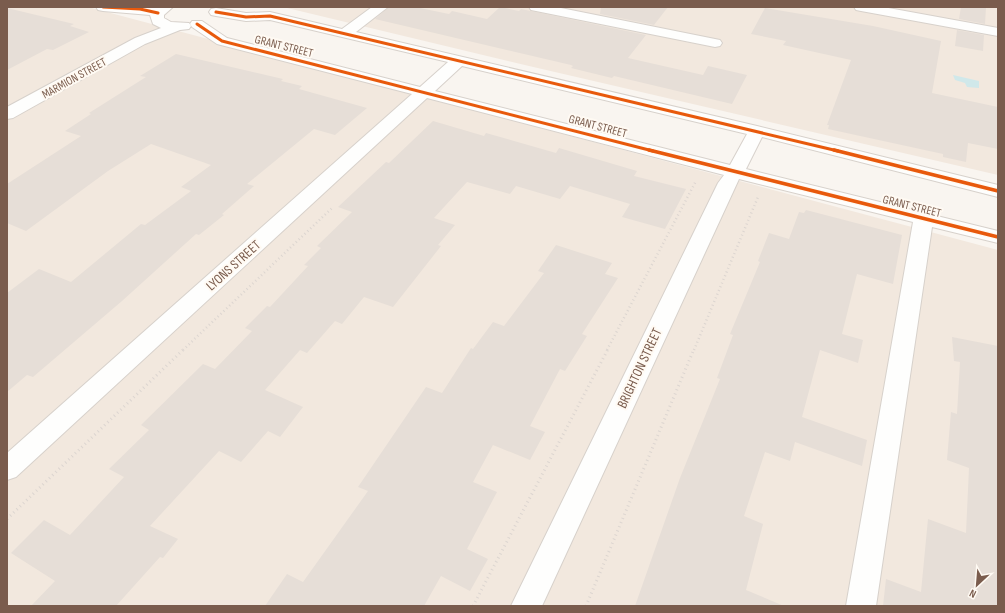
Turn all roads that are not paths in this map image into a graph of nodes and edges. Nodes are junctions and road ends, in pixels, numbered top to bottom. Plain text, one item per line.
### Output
1 (103, 7) edge
2 (381, 7) edge
3 (536, 7) edge
4 (861, 7) edge
5 (216, 10) edge
6 (160, 14) edge
7 (197, 24) junction
8 (178, 26) junction
9 (998, 32) edge
10 (344, 34) junction
11 (140, 41) junction
12 (715, 43) dead end
13 (458, 61) junction
14 (424, 92) junction
15 (7, 114) edge
16 (757, 131) junction
17 (735, 172) junction
18 (998, 191) edge
19 (923, 219) junction
20 (998, 237) edge
21 (7, 469) edge
22 (526, 606) edge
23 (861, 606) edge

1 - 6 street
2 - 10 street
3 - 12 street
4 - 9 street
5 - 7 street
5 - 10 street, GRANT STREET
6 - 8 street
6 - 11 street, MARMION STREET
7 - 8 street
7 - 14 street, GRANT STREET
8 - 11 street, MARMION STREET
10 - 13 street, GRANT STREET
11 - 15 street, MARMION STREET
13 - 14 street, LYONS STREET
13 - 16 street, GRANT STREET
14 - 17 street, GRANT STREET
14 - 21 street, LYONS STREET
16 - 17 street, BRIGHTON STREET
16 - 18 street, GRANT STREET
17 - 19 street, GRANT STREET
17 - 22 street, BRIGHTON STREET
19 - 20 street, GRANT STREET
19 - 23 street

